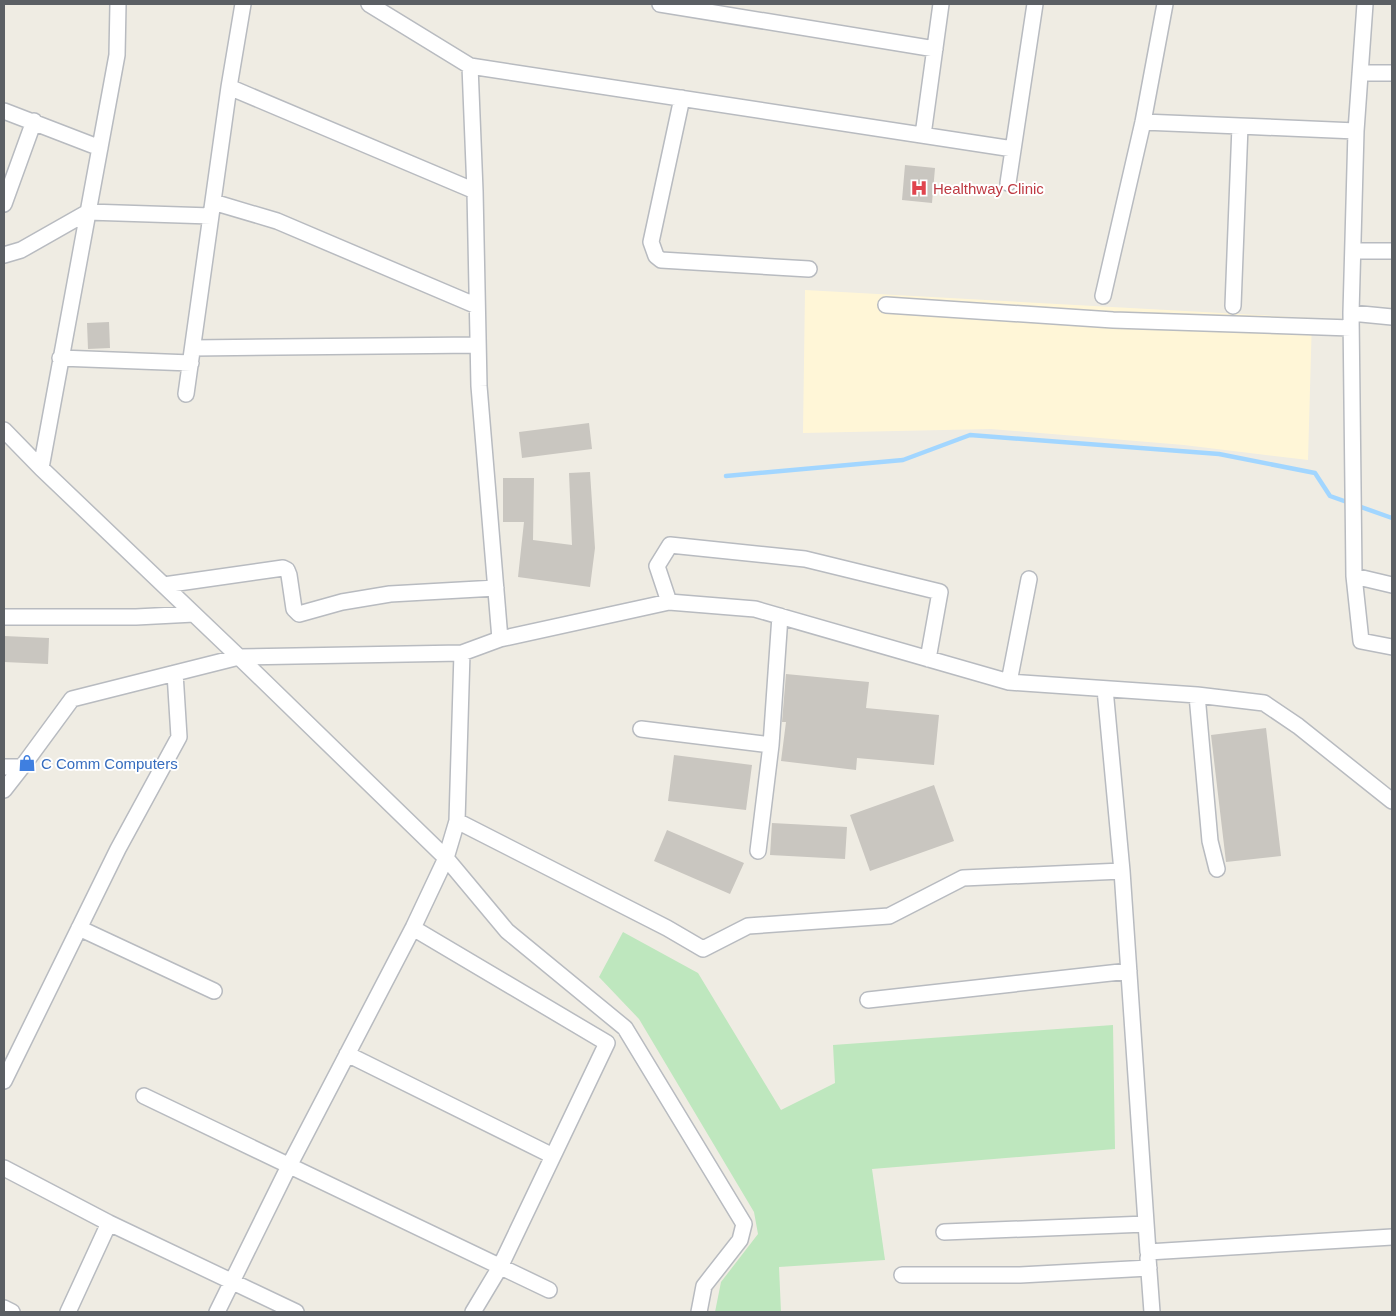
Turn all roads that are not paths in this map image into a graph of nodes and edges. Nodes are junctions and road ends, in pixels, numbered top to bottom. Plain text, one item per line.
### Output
1 (118, 4) edge
2 (243, 4) edge
3 (369, 4) edge
4 (660, 4) edge
5 (941, 4) edge
6 (1035, 4) edge
7 (1165, 4) edge
8 (1365, 4) edge
9 (935, 49) junction
10 (470, 66) junction
11 (1360, 73) junction
12 (1392, 73) edge
13 (229, 87) junction
14 (682, 98) junction
15 (4, 111) edge
16 (34, 121) junction
17 (1142, 122) junction
18 (1240, 126) junction
19 (1356, 131) junction
20 (923, 135) junction
21 (100, 148) junction
22 (1013, 149) junction
23 (10, 172) edge
24 (1008, 183) dead end
25 (475, 192) junction
26 (4, 204) edge
27 (212, 209) junction
28 (88, 212) junction
29 (1392, 251) edge
30 (1353, 252) junction
31 (4, 255) edge
32 (809, 269) dead end
33 (1103, 296) dead end
34 (886, 305) dead end
35 (477, 306) junction
36 (1233, 306) dead end
37 (1392, 317) edge
38 (1351, 320) junction
39 (478, 345) junction
40 (192, 355) junction
41 (60, 358) junction
42 (186, 394) dead end
43 (4, 430) edge
44 (41, 468) junction
45 (1354, 576) junction
46 (1029, 579) dead end
47 (164, 585) junction
48 (1392, 585) edge
49 (496, 588) junction
50 (669, 602) junction
51 (194, 614) junction
52 (780, 616) junction
53 (4, 617) edge
54 (500, 640) junction
55 (1392, 647) edge
56 (462, 653) junction
57 (239, 657) junction
58 (928, 659) junction
59 (175, 673) junction
60 (1009, 682) junction
61 (1105, 689) junction
62 (1197, 695) junction
63 (640, 729) dead end
64 (770, 745) junction
65 (4, 767) edge
66 (22, 767) junction
67 (4, 790) edge
68 (1392, 801) edge
69 (458, 821) junction
70 (758, 850) dead end
71 (446, 858) junction
72 (1217, 869) dead end
73 (1122, 871) junction
74 (79, 928) junction
75 (413, 928) junction
76 (1129, 971) junction
77 (214, 991) dead end
78 (868, 1000) dead end
79 (347, 1054) junction
80 (4, 1080) edge
81 (144, 1096) dead end
82 (553, 1156) junction
83 (289, 1166) junction
84 (4, 1168) edge
85 (110, 1223) junction
86 (1146, 1224) junction
87 (944, 1232) dead end
88 (1392, 1237) edge
89 (1148, 1252) junction
90 (500, 1267) junction
91 (1149, 1268) junction
92 (902, 1275) dead end
93 (233, 1282) junction
94 (549, 1290) dead end
95 (4, 1308) edge
96 (12, 1312) edge
97 (68, 1312) edge
98 (217, 1312) edge
99 (296, 1312) edge
100 (473, 1312) edge
101 (698, 1312) edge
102 (1152, 1312) edge

1 - 21 street
2 - 13 street
3 - 10 street
4 - 9 street
5 - 9 street
6 - 22 street
7 - 17 street
8 - 11 street
9 - 20 street
10 - 14 street
10 - 25 street
11 - 12 street
11 - 19 street
13 - 25 street
13 - 27 street
14 - 20 street
14 - 32 street
15 - 16 street
16 - 21 street
16 - 23 street
17 - 18 street
17 - 33 street
18 - 19 street
18 - 36 street
19 - 30 street
20 - 22 street
21 - 28 street
22 - 24 street
23 - 26 street
25 - 35 street
27 - 28 street
27 - 35 street
27 - 40 street
28 - 31 street
28 - 41 street
29 - 30 street
30 - 38 street
34 - 38 street
35 - 39 street
37 - 38 street
38 - 45 street
39 - 40 street
39 - 49 street
40 - 41 street
40 - 42 street
41 - 44 street
43 - 44 street
44 - 47 street
45 - 48 street
45 - 55 street
46 - 60 street
47 - 49 street
47 - 51 street
49 - 54 street
50 - 52 street
50 - 54 street
50 - 58 street
51 - 53 street
51 - 57 street
52 - 58 street
52 - 64 street
54 - 56 street
56 - 57 street
56 - 69 street
57 - 59 street
57 - 71 street
58 - 60 street
59 - 66 street
59 - 74 street
60 - 61 street
61 - 62 street
61 - 73 street
62 - 68 street
62 - 72 street
63 - 64 street
64 - 70 street
65 - 66 street
66 - 67 street
69 - 71 street
69 - 73 street
71 - 75 street
71 - 101 street
73 - 76 street
74 - 77 street
74 - 80 street
75 - 79 street
75 - 82 street
76 - 78 street
76 - 86 street
79 - 82 street
79 - 83 street
81 - 83 street
82 - 90 street
83 - 90 street
83 - 93 street
84 - 85 street
85 - 93 street
85 - 97 street
86 - 87 street
86 - 89 street
88 - 89 street
89 - 91 street
90 - 94 street
90 - 100 street
91 - 92 street
91 - 102 street
93 - 98 street
93 - 99 street
95 - 96 street

